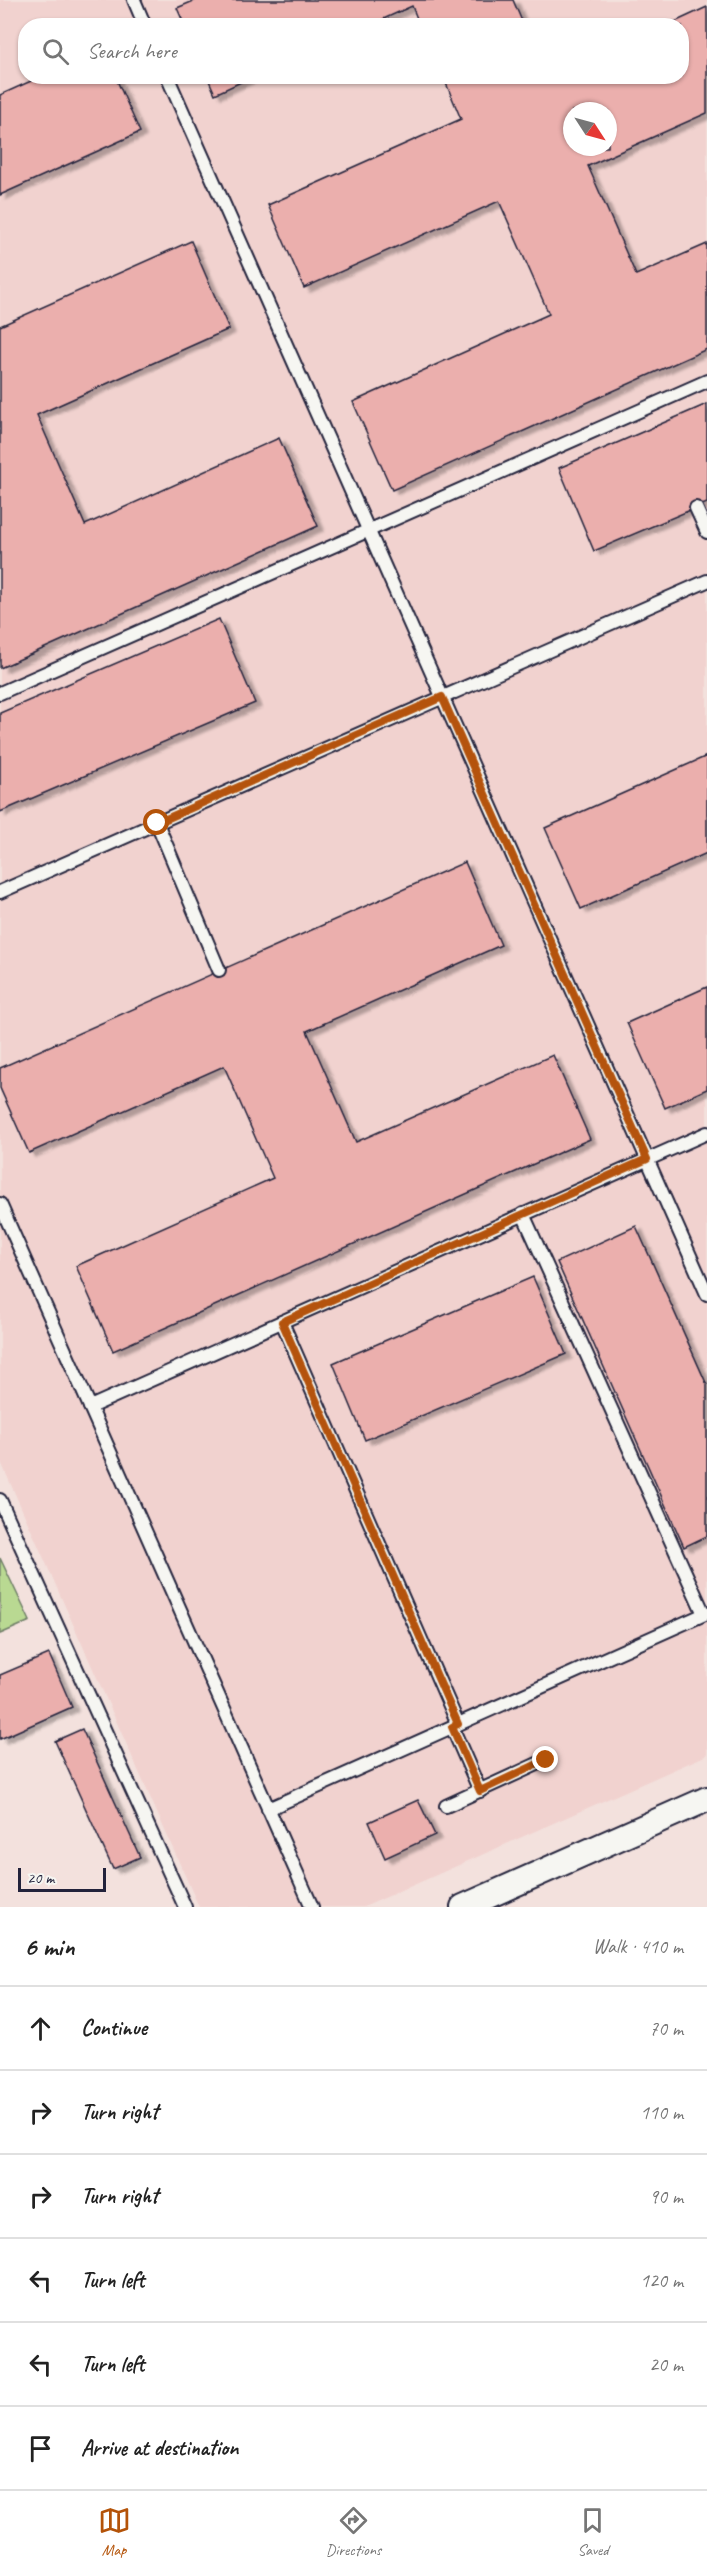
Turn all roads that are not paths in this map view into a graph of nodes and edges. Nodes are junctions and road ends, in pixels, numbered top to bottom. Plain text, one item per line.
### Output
1 (134, 0) edge
2 (142, 18) edge
3 (171, 84) edge
4 (707, 381) edge
5 (696, 508) dead end
6 (369, 531) junction
7 (707, 532) edge
8 (707, 581) edge
9 (0, 693) edge
10 (442, 697) junction
11 (157, 823) junction
12 (0, 892) edge
13 (219, 970) dead end
14 (707, 1132) edge
15 (647, 1159) junction
16 (0, 1204) edge
17 (523, 1214) junction
18 (707, 1294) edge
19 (282, 1322) junction
20 (90, 1407) junction
21 (0, 1500) edge
22 (706, 1614) edge
23 (455, 1725) junction
24 (546, 1760) dead end
25 (480, 1791) junction
26 (707, 1798) edge
27 (446, 1806) dead end
28 (268, 1809) junction
29 (185, 1907) edge
30 (312, 1907) edge
31 (463, 1907) edge

1 - 2 lane
3 - 6 lane
4 - 6 lane
5 - 7 lane
6 - 9 lane
6 - 10 lane
8 - 10 lane
10 - 11 lane
10 - 15 lane
11 - 12 lane
11 - 13 lane
14 - 15 lane
15 - 17 lane
15 - 18 lane
16 - 20 lane
17 - 19 lane
17 - 22 lane
19 - 20 lane
19 - 23 lane
20 - 28 lane
21 - 29 lane
22 - 23 lane
23 - 25 lane
23 - 28 lane
24 - 25 lane
25 - 27 lane
26 - 31 street
28 - 30 lane

